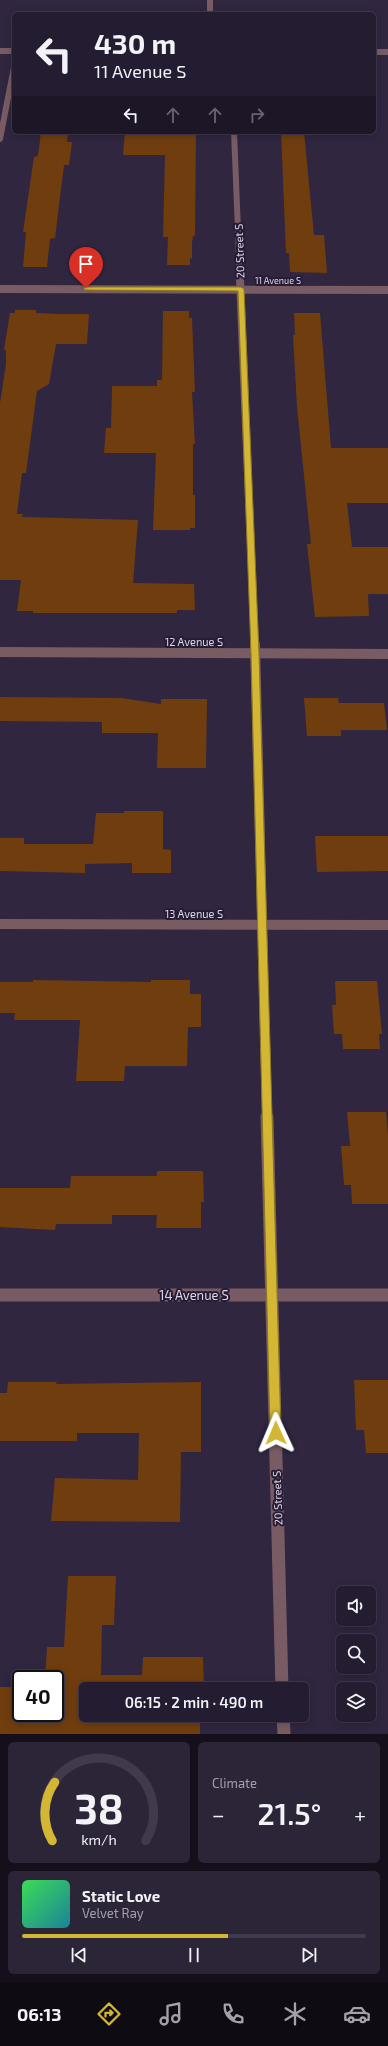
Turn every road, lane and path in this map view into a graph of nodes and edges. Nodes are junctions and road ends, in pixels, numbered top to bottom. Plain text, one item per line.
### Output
1 (210, 0) edge
2 (210, 12) edge
3 (0, 51) edge
4 (12, 51) edge
5 (376, 52) edge
6 (388, 52) edge
7 (12, 77) edge
8 (234, 134) edge
9 (0, 140) edge
10 (0, 288) edge
11 (241, 289) junction
12 (388, 290) edge
13 (0, 652) edge
14 (255, 654) junction
15 (388, 654) edge
16 (0, 924) edge
17 (261, 925) junction
18 (388, 925) edge
19 (0, 1295) edge
20 (272, 1295) junction
21 (388, 1295) edge
22 (282, 1682) edge
23 (283, 1722) edge
24 (284, 1734) edge

1 - 2 street
3 - 4 street
5 - 6 street
7 - 9 street
8 - 11 street, 20 Street S
10 - 11 street, 11 Avenue S
11 - 12 street, 11 Avenue S
11 - 14 street, 20 Street S
13 - 14 street, 12 Avenue S
14 - 15 street, 12 Avenue S
14 - 17 street, 20 Street S
16 - 17 street, 13 Avenue S
17 - 18 street, 13 Avenue S
17 - 20 street, 20 Street S
19 - 20 street, 14 Avenue S
20 - 21 street, 14 Avenue S
20 - 22 street, 20 Street S
23 - 24 street

